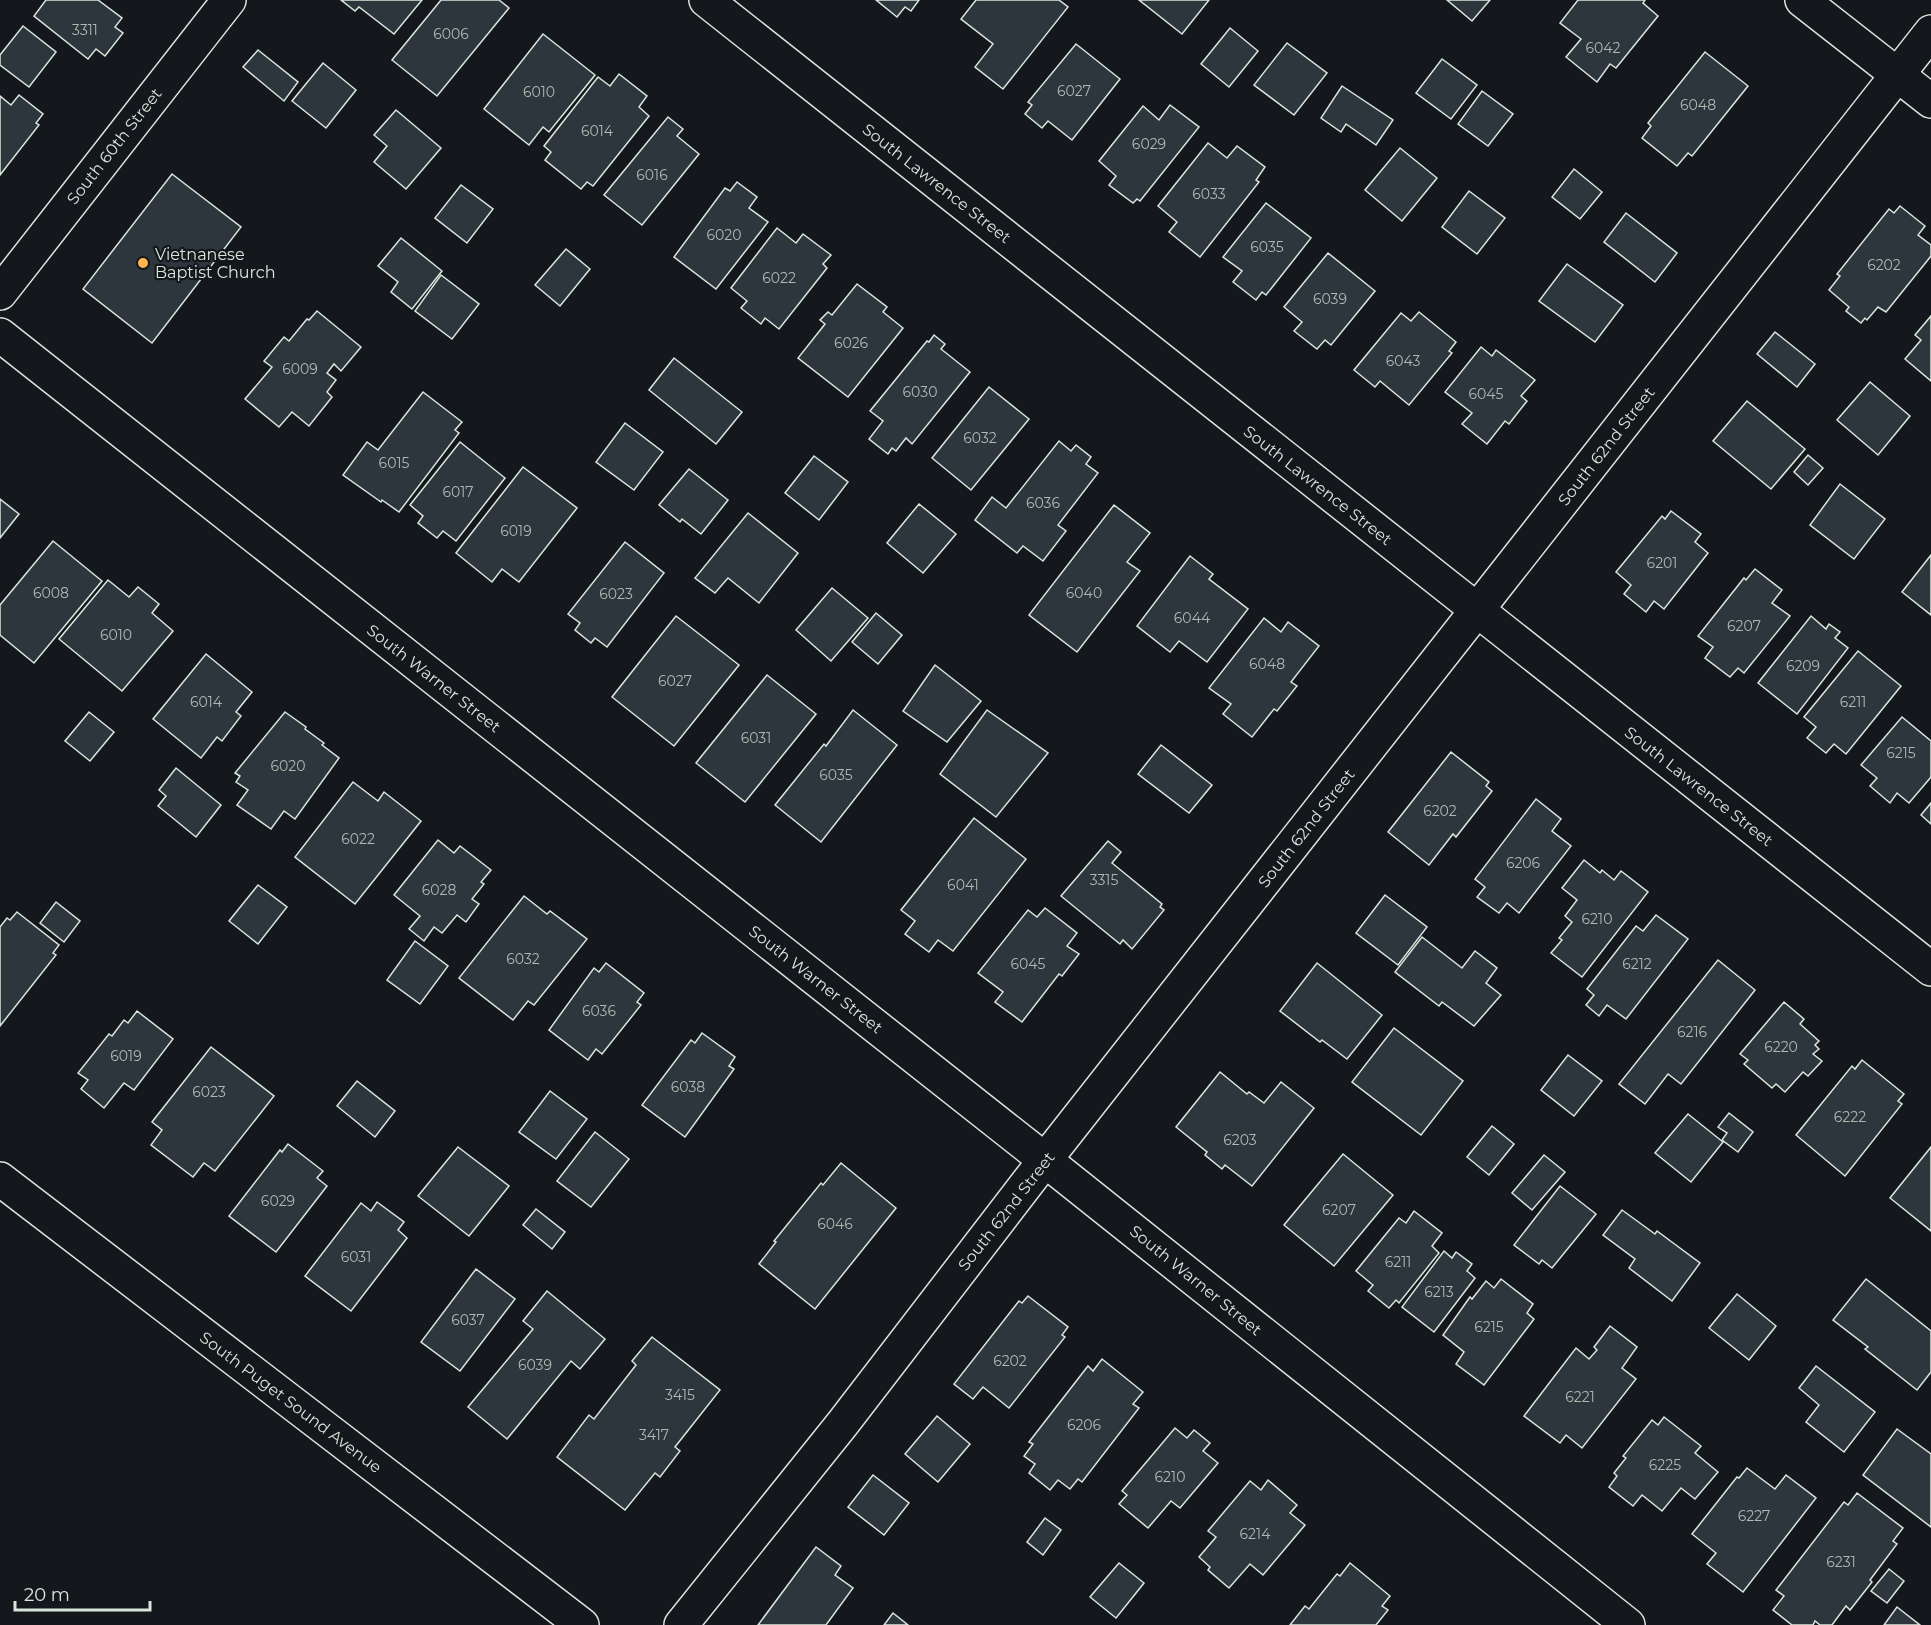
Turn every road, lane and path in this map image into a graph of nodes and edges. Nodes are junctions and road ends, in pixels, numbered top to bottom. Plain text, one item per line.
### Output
1 (229, 0) edge
2 (706, 0) edge
3 (1802, 0) edge
4 (1931, 32) edge
5 (1897, 75) junction
6 (1931, 101) edge
7 (0, 293) edge
8 (0, 336) edge
9 (1476, 610) junction
10 (1931, 969) edge
11 (1045, 1160) junction
12 (0, 1179) edge
13 (582, 1625) edge
14 (681, 1625) edge
15 (1628, 1625) edge

1 - 7 street, South 60th Street
2 - 9 street, South Lawrence Street
3 - 5 street
4 - 5 street, South 62nd Street
5 - 6 street
5 - 9 street, South 62nd Street
8 - 11 street, South Warner Street
9 - 10 street, South Lawrence Street
9 - 11 street, South 62nd Street
11 - 14 street, South 62nd Street
11 - 15 street, South Warner Street
12 - 13 street, South Puget Sound Avenue

